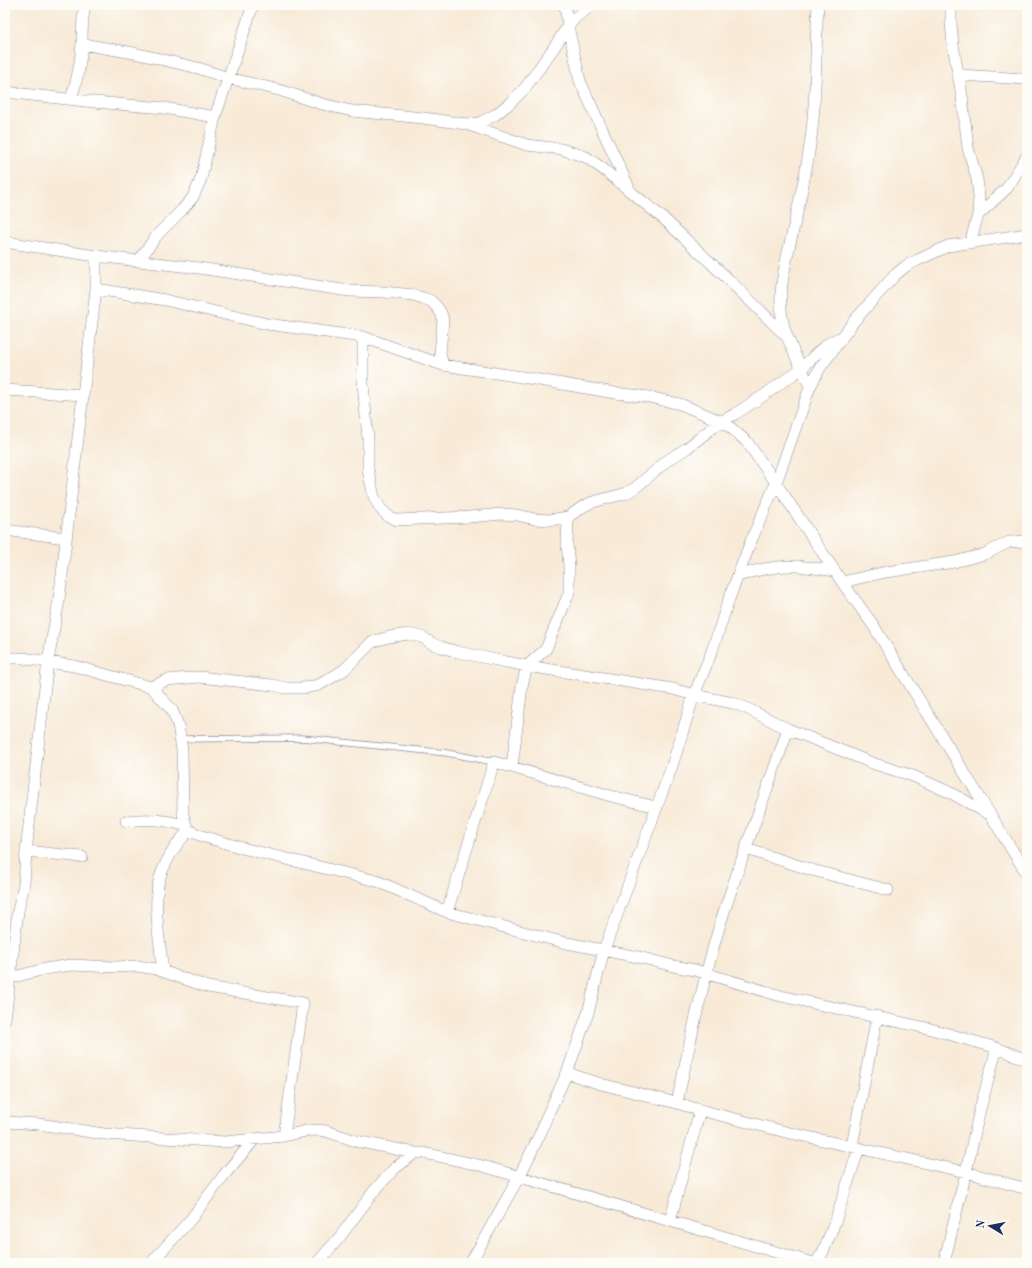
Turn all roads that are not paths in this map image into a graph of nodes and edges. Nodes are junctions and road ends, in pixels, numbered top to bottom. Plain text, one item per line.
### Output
1 (85, 5) edge
2 (253, 5) edge
3 (565, 5) edge
4 (592, 5) edge
5 (818, 5) edge
6 (952, 5) edge
7 (568, 26) junction
8 (82, 44) junction
9 (959, 75) junction
10 (228, 78) junction
11 (1027, 79) edge
12 (5, 92) edge
13 (71, 99) junction
14 (215, 117) junction
15 (466, 124) junction
16 (1027, 156) edge
17 (631, 192) junction
18 (978, 215) junction
19 (1027, 234) edge
20 (5, 242) edge
21 (970, 243) junction
22 (96, 256) junction
23 (139, 260) junction
24 (96, 289) junction
25 (363, 337) junction
26 (842, 337) junction
27 (788, 338) junction
28 (443, 365) junction
29 (802, 368) junction
30 (810, 387) junction
31 (5, 390) edge
32 (83, 395) junction
33 (720, 422) junction
34 (776, 482) junction
35 (568, 517) junction
36 (5, 530) edge
37 (66, 538) junction
38 (1027, 541) edge
39 (835, 571) junction
40 (738, 576) junction
41 (842, 582) junction
42 (5, 658) edge
43 (48, 661) junction
44 (527, 666) junction
45 (151, 687) junction
46 (694, 696) junction
47 (788, 729) junction
48 (180, 739) junction
49 (494, 762) junction
50 (512, 767) junction
51 (656, 807) junction
52 (988, 813) junction
53 (126, 821) dead end
54 (188, 829) junction
55 (746, 849) junction
56 (26, 851) junction
57 (82, 857) dead end
58 (1027, 874) edge
59 (888, 890) dead end
60 (447, 912) junction
61 (604, 950) junction
62 (163, 971) junction
63 (706, 974) junction
64 (10, 978) junction
65 (877, 1016) junction
66 (5, 1019) edge
67 (997, 1048) junction
68 (1027, 1060) edge
69 (567, 1073) junction
70 (677, 1103) junction
71 (700, 1110) junction
72 (5, 1122) edge
73 (284, 1136) junction
74 (254, 1140) junction
75 (856, 1147) junction
76 (415, 1153) junction
77 (966, 1172) junction
78 (519, 1177) junction
79 (1027, 1189) edge
80 (670, 1221) junction
81 (792, 1260) edge
82 (151, 1263) edge
83 (316, 1263) edge
84 (470, 1263) edge
85 (814, 1263) edge
86 (944, 1263) edge

1 - 8 street
2 - 10 street
3 - 7 street
4 - 7 street
5 - 27 street
6 - 9 street
7 - 15 street
7 - 17 street
8 - 10 street
8 - 13 street
9 - 11 street
9 - 18 street
10 - 14 street
10 - 15 street
12 - 13 street
13 - 14 street
14 - 23 street
15 - 17 street
16 - 18 street
17 - 27 street
18 - 21 street
19 - 21 street
20 - 22 street
21 - 26 street
22 - 23 street
22 - 24 street
23 - 28 street
24 - 25 street
24 - 32 street
25 - 28 street
25 - 35 street
26 - 29 street
26 - 30 street
27 - 29 street
28 - 33 street
29 - 30 street
29 - 33 street
30 - 34 street
31 - 32 street
32 - 37 street
33 - 34 street
33 - 35 street
34 - 39 street
34 - 40 street
35 - 44 street
36 - 37 street
37 - 43 street
38 - 41 street
39 - 40 street
39 - 41 street
40 - 46 street
41 - 52 street
42 - 43 street
43 - 45 street
43 - 56 street
44 - 45 street
44 - 46 street
44 - 50 street
45 - 48 street
46 - 47 street
46 - 51 street
47 - 52 street
47 - 55 street
48 - 49 lane
48 - 54 street
49 - 50 street
49 - 60 street
50 - 51 street
51 - 61 street
52 - 58 street
53 - 54 street
54 - 60 street
54 - 62 street
55 - 59 street
55 - 63 street
56 - 57 street
56 - 64 street
60 - 61 street
61 - 63 street
61 - 69 street
62 - 64 street
62 - 73 street
63 - 65 street
63 - 70 street
64 - 66 street
65 - 67 street
65 - 75 street
67 - 68 street
67 - 77 street
69 - 70 street
69 - 78 street
70 - 71 street
71 - 75 street
71 - 80 street
72 - 74 street
73 - 74 street
73 - 76 street
74 - 82 street
75 - 77 street
75 - 85 street
76 - 78 street
76 - 83 street
77 - 79 street
77 - 86 street
78 - 80 street
78 - 84 street
80 - 81 street
81 - 85 street

